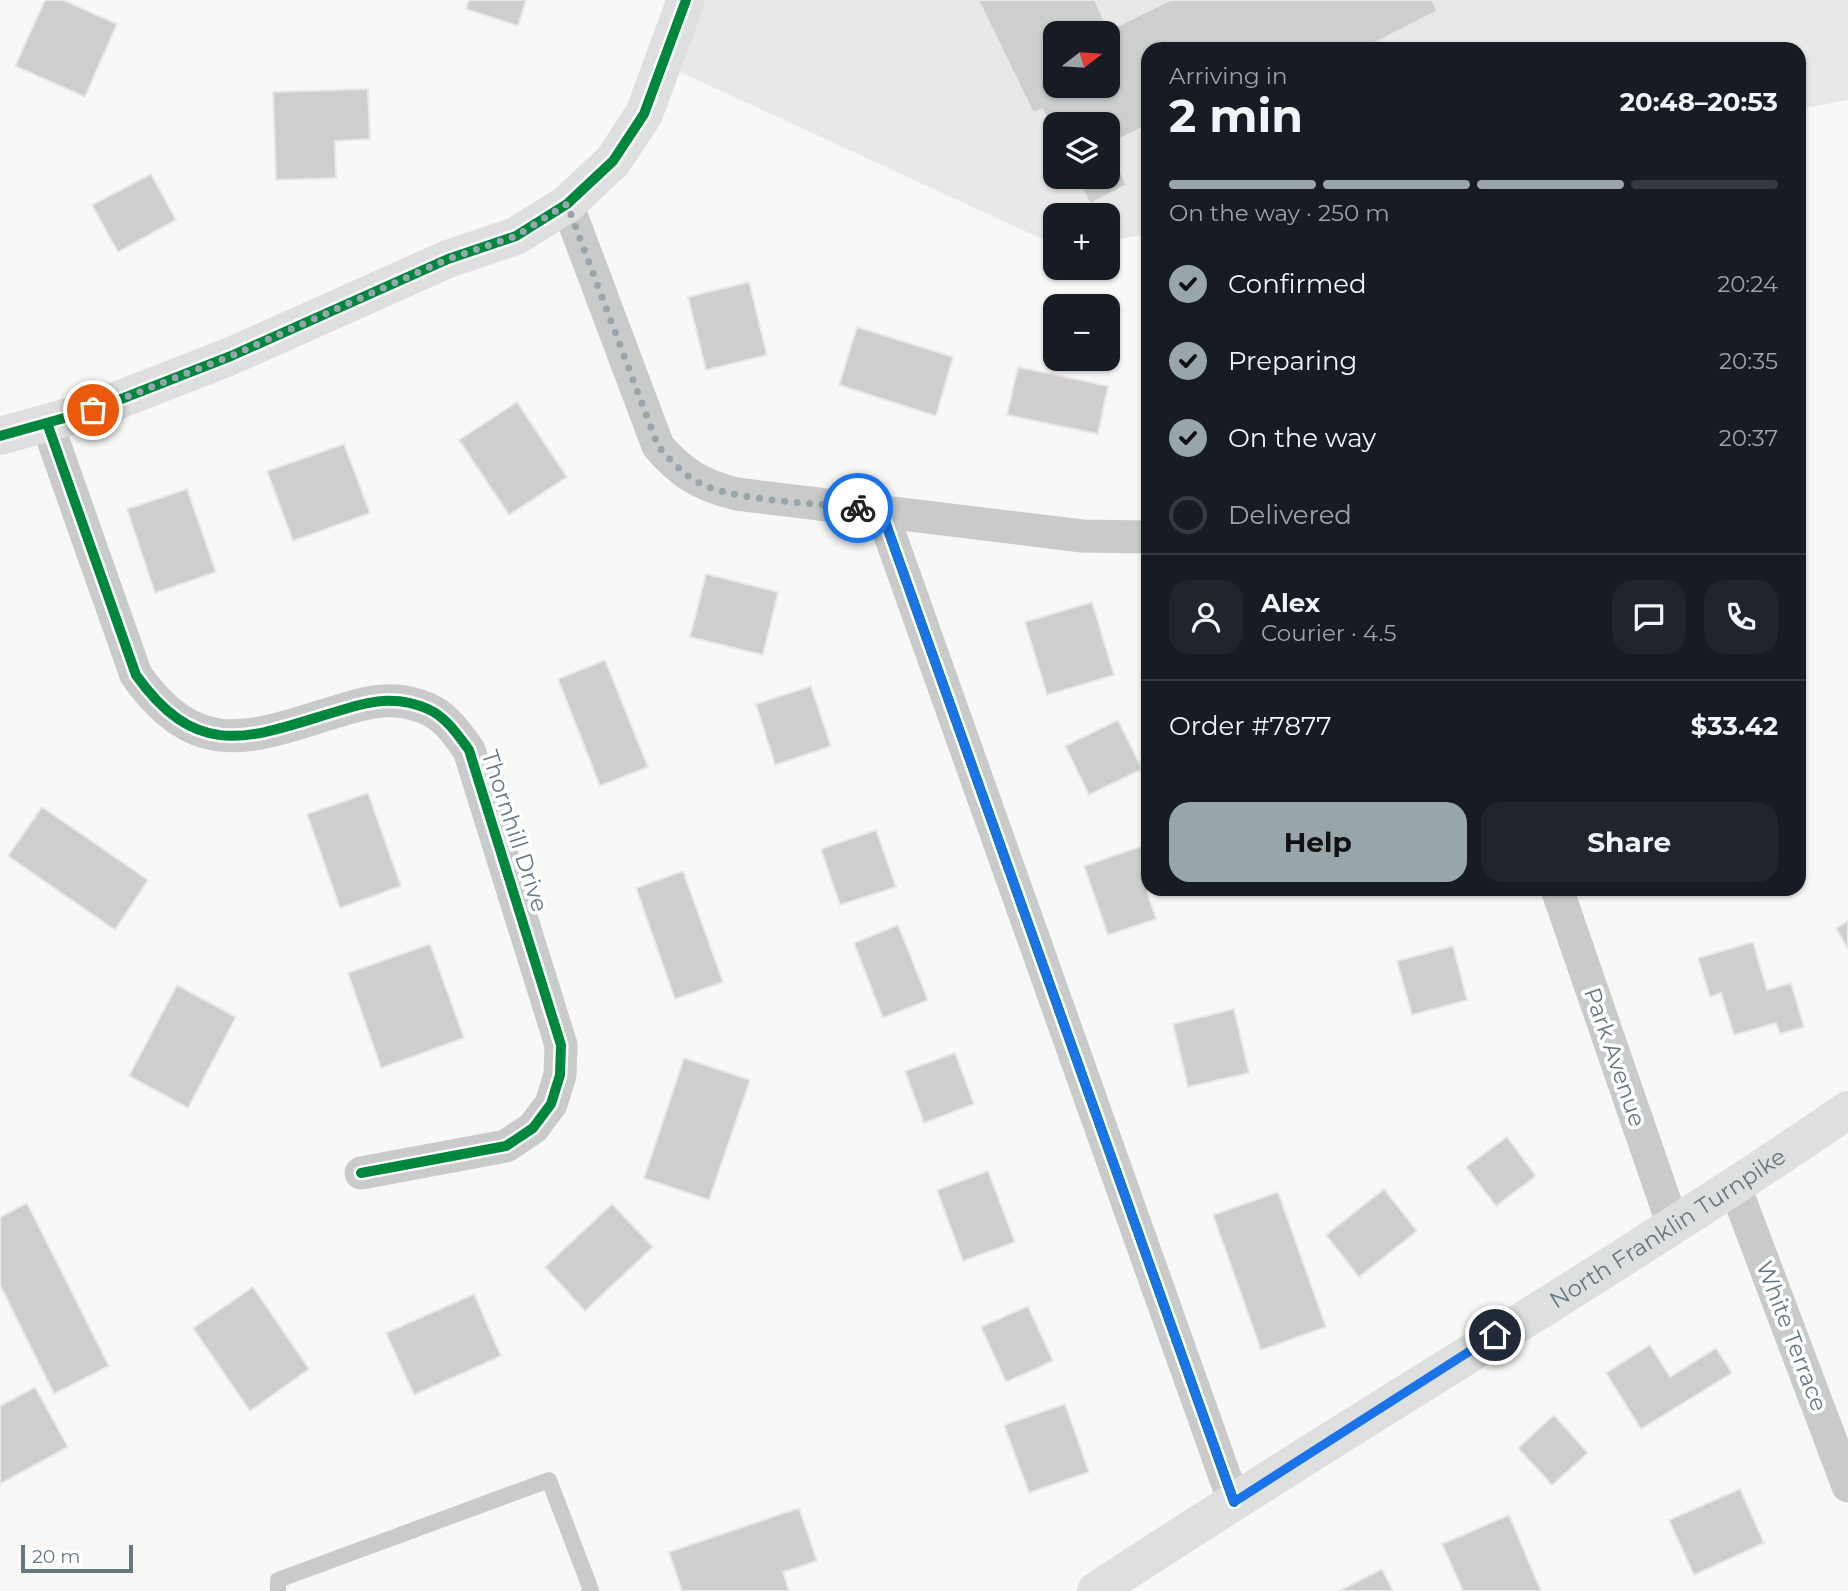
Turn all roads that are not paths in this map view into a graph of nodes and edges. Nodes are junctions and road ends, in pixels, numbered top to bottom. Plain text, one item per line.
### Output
1 (686, 0) edge
2 (567, 204) junction
3 (47, 423) junction
4 (0, 436) edge
5 (881, 510) junction
6 (1141, 537) edge
7 (1559, 896) edge
8 (1848, 1110) edge
9 (361, 1173) dead end
10 (1735, 1187) junction
11 (1672, 1225) junction
12 (1848, 1486) edge
13 (1234, 1502) junction
14 (1115, 1585) edge
15 (278, 1591) edge
16 (589, 1591) edge

1 - 2 main road
2 - 3 main road
2 - 5 street
3 - 4 main road
3 - 9 street, Thornhill Drive
5 - 6 street
5 - 13 street
7 - 11 street, Park Avenue
8 - 10 main road, North Franklin Turnpike
10 - 11 main road, North Franklin Turnpike
10 - 12 street, White Terrace
11 - 13 main road, North Franklin Turnpike
13 - 14 main road, North Franklin Turnpike
15 - 16 lane

